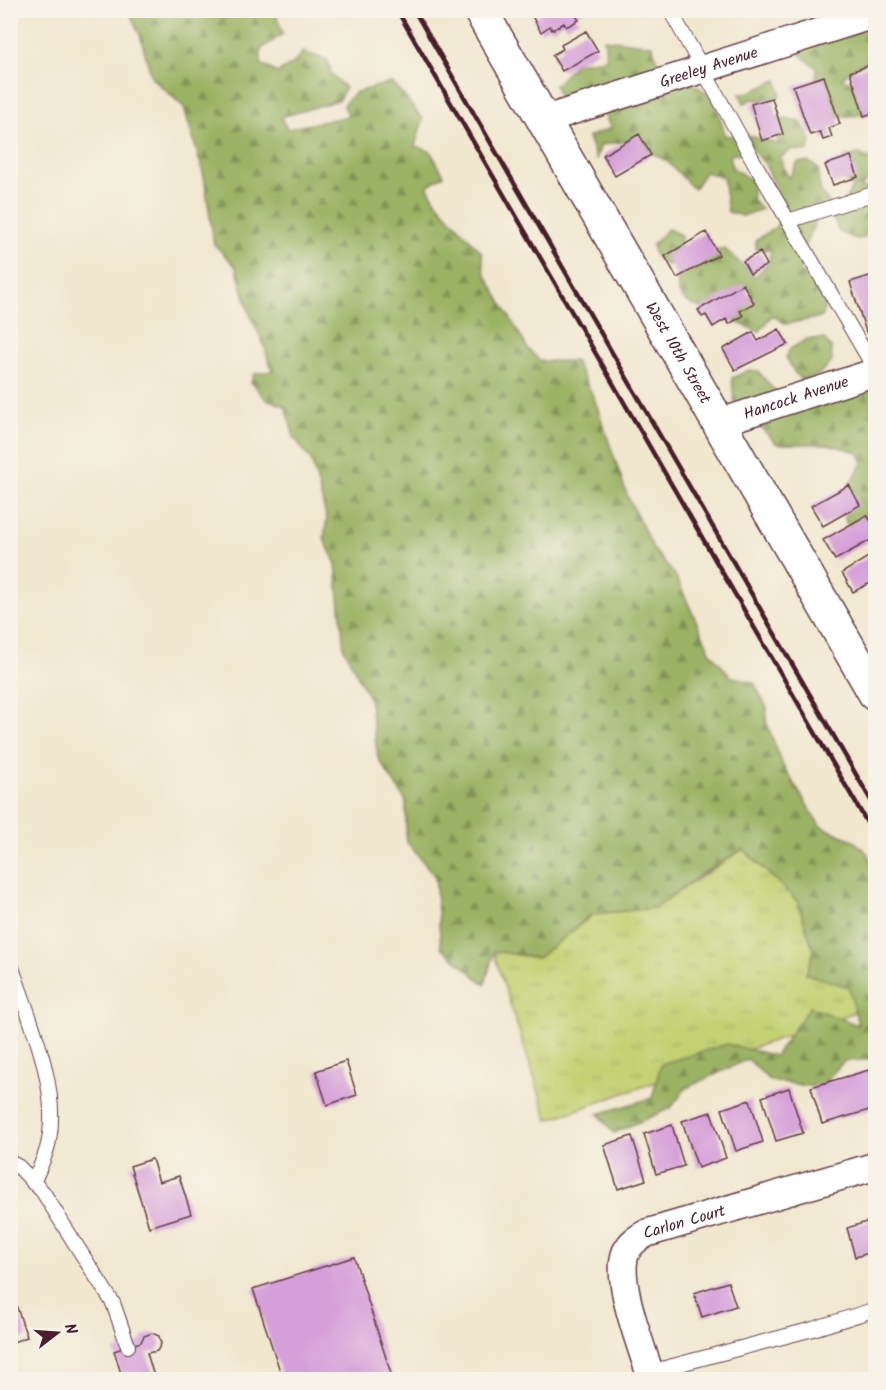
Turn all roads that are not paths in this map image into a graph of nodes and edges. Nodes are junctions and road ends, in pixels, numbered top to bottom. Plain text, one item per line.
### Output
1 (480, 10) edge
2 (670, 10) edge
3 (876, 14) edge
4 (704, 68) junction
5 (543, 120) junction
6 (876, 193) edge
7 (788, 221) junction
8 (876, 371) edge
9 (718, 423) junction
10 (876, 695) edge
11 (10, 962) edge
12 (10, 1162) edge
13 (876, 1166) edge
14 (33, 1183) junction
15 (876, 1309) edge
16 (128, 1346) dead end
17 (651, 1376) edge

1 - 5 street, West 10th Street
2 - 4 lane
3 - 4 street, Greeley Avenue
4 - 5 street, Greeley Avenue
4 - 7 lane
5 - 9 street, West 10th Street
6 - 7 lane
7 - 8 lane
8 - 9 street, Hancock Avenue
9 - 10 street, West 10th Street
11 - 14 lane
12 - 14 lane
13 - 17 street, Carlon Court
14 - 16 lane
15 - 17 lane

